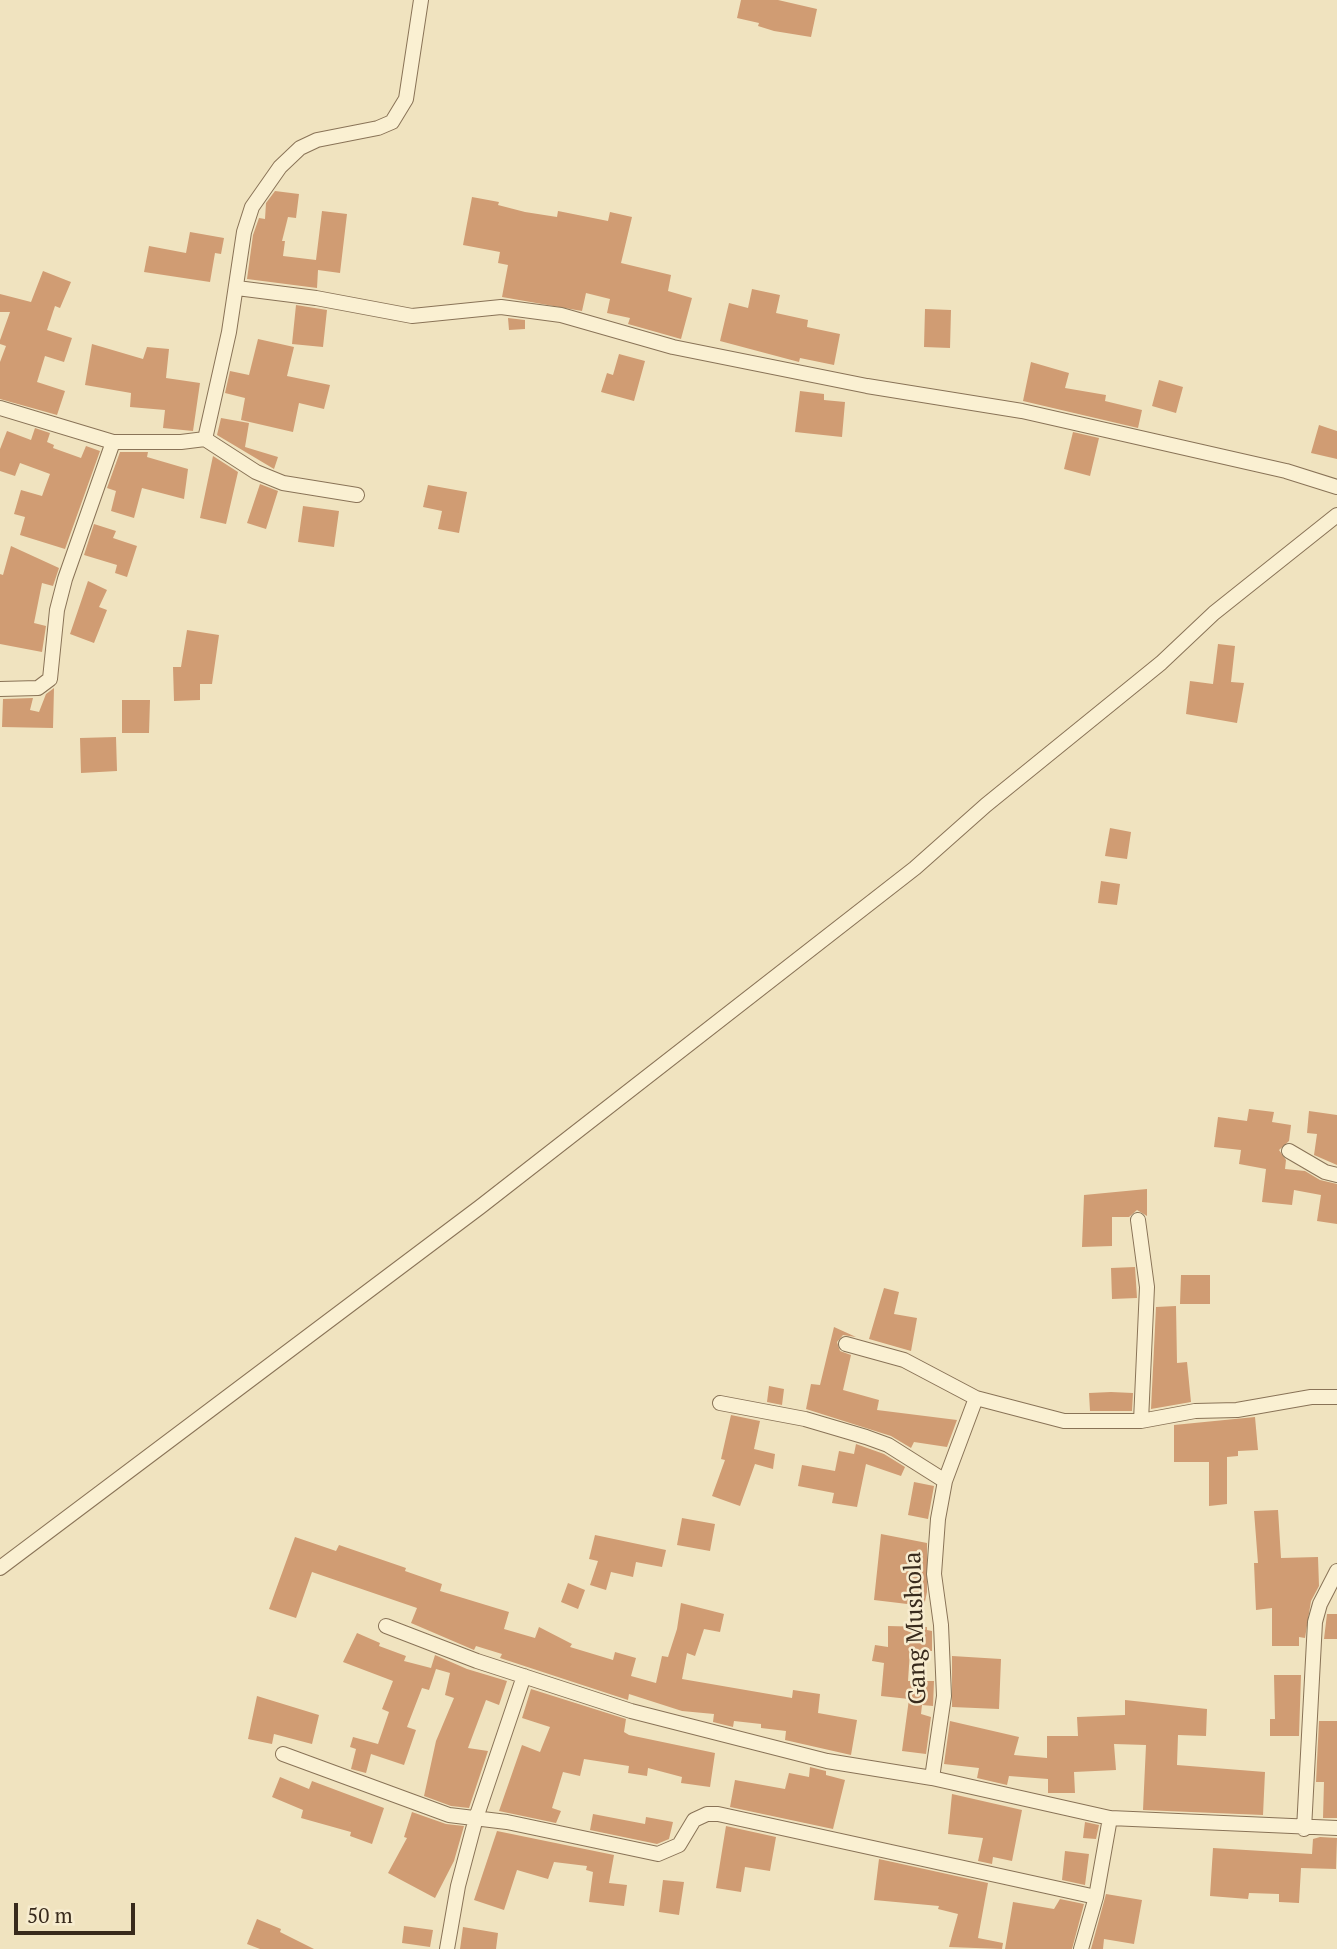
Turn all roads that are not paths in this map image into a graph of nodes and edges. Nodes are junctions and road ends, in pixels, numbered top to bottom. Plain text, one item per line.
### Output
1 (421, 0) edge
2 (237, 288) junction
3 (0, 408) edge
4 (205, 439) junction
5 (113, 442) junction
6 (1337, 487) edge
7 (357, 495) dead end
8 (1337, 515) edge
9 (0, 689) edge
10 (1289, 1151) dead end
11 (1337, 1175) edge
12 (1138, 1220) dead end
13 (846, 1345) dead end
14 (1337, 1397) edge
15 (976, 1398) junction
16 (720, 1403) dead end
17 (1141, 1421) junction
18 (944, 1481) junction
19 (0, 1568) edge
20 (1337, 1571) edge
21 (386, 1626) dead end
22 (524, 1676) junction
23 (283, 1754) dead end
24 (932, 1778) junction
25 (476, 1818) junction
26 (1110, 1818) junction
27 (1337, 1828) edge
28 (1304, 1829) junction
29 (1096, 1897) junction
30 (447, 1949) edge
31 (1081, 1949) edge

1 - 2 street
2 - 4 street
2 - 6 street
3 - 5 street
4 - 5 street
4 - 7 street
5 - 9 street
8 - 19 street
10 - 11 street
12 - 17 street
13 - 15 street
14 - 17 street
15 - 17 street
15 - 18 street, Gang Mushola
16 - 18 street
18 - 24 street, Gang Mushola
20 - 28 street
21 - 22 street
22 - 24 street
22 - 25 street
23 - 25 street
24 - 26 street
25 - 29 street
25 - 30 street
26 - 28 street
26 - 29 street
27 - 28 street
29 - 31 street

